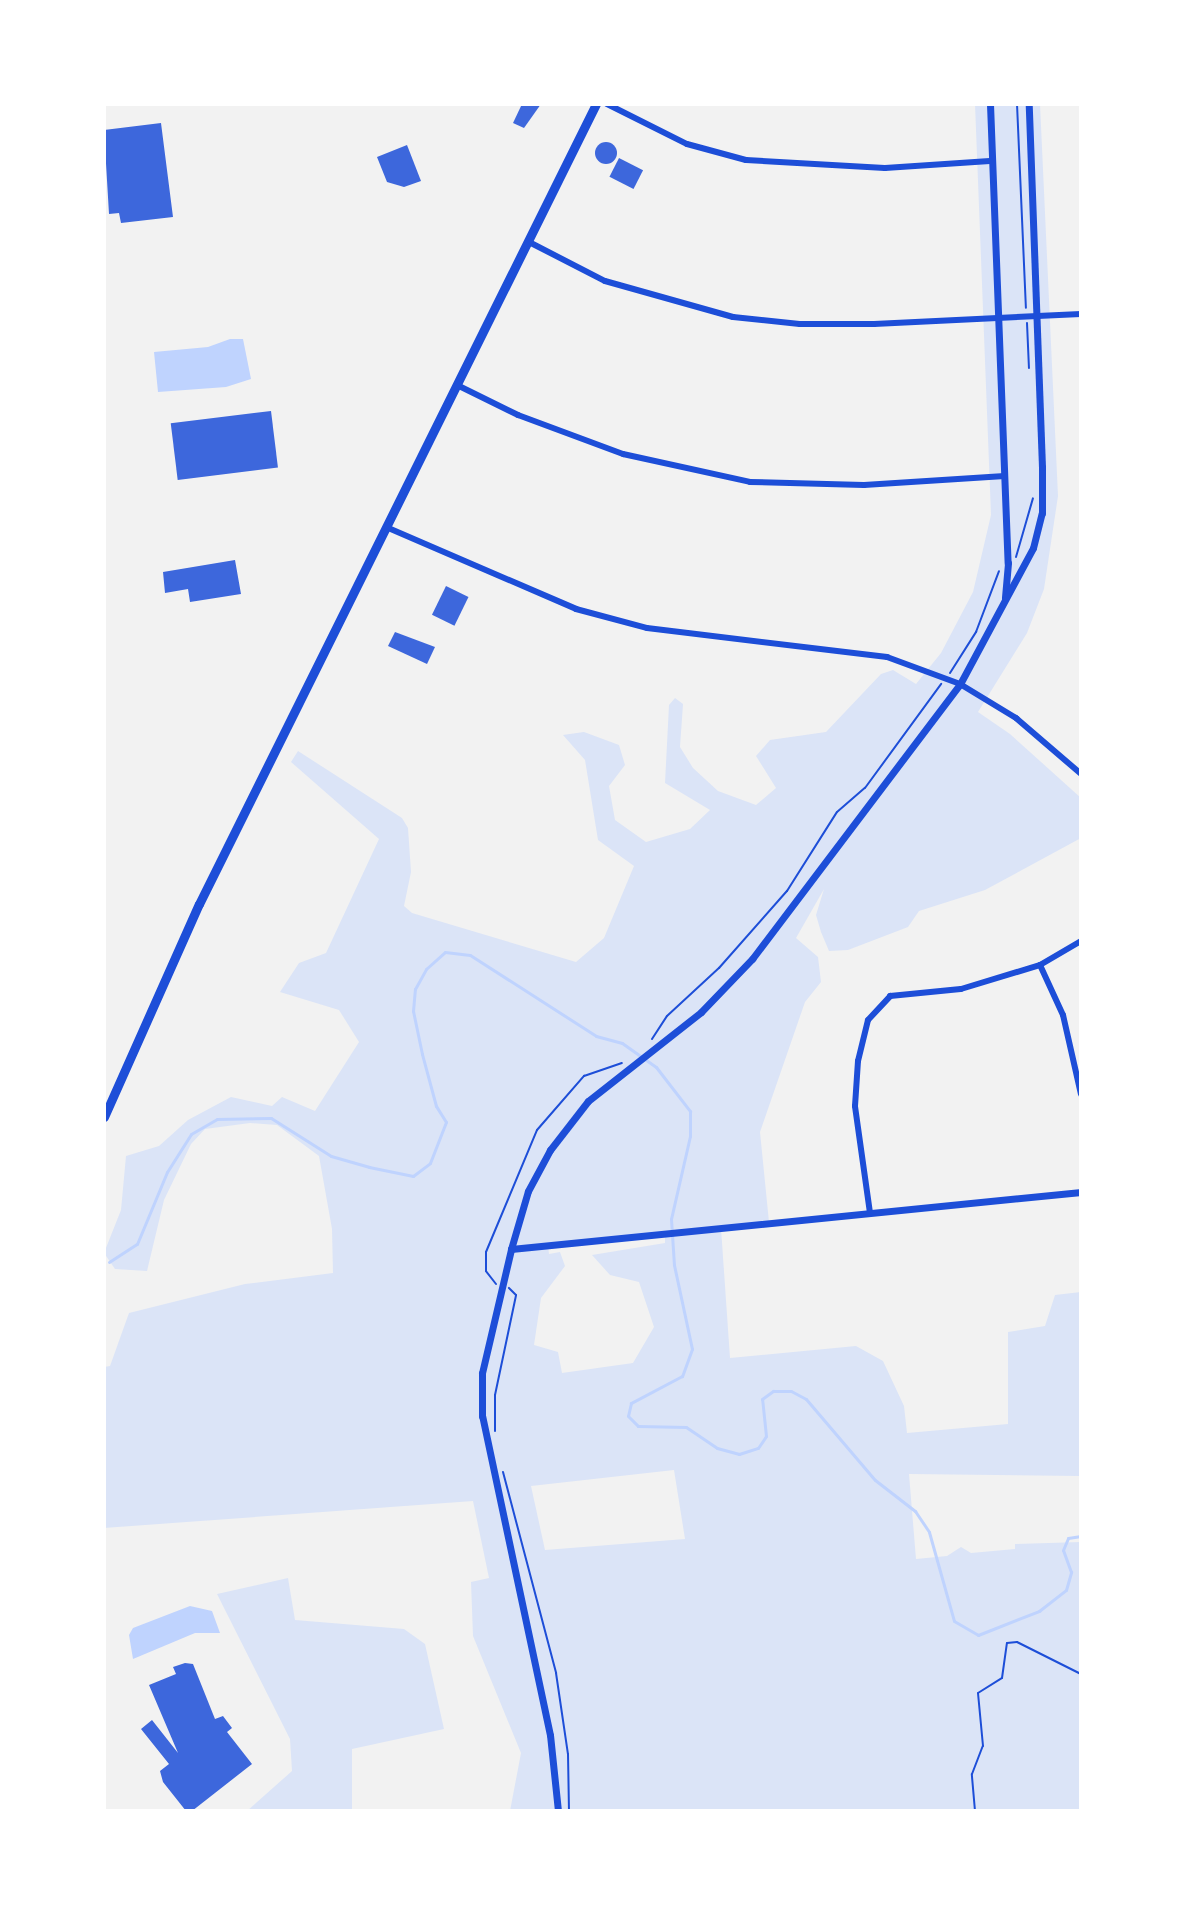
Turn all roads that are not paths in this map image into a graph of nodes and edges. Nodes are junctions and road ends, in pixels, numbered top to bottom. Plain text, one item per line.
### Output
1 (596, 104) edge
2 (607, 104) edge
3 (990, 104) edge
4 (1029, 104) edge
5 (990, 161) junction
6 (529, 242) junction
7 (1081, 314) edge
8 (1036, 317) junction
9 (1000, 319) junction
10 (457, 385) junction
11 (1005, 476) junction
12 (386, 527) junction
13 (1005, 605) junction
14 (960, 684) junction
15 (1081, 774) edge
16 (1081, 941) edge
17 (1040, 965) junction
18 (1081, 1094) edge
19 (104, 1117) edge
20 (1081, 1192) edge
21 (870, 1213) junction
22 (511, 1249) junction
23 (558, 1811) edge

1 - 6 main road
2 - 5 street
3 - 5 street
4 - 8 street
5 - 9 street
6 - 9 street
6 - 10 main road
7 - 8 street
8 - 9 street
8 - 13 street
9 - 11 street
10 - 11 street
10 - 12 main road
11 - 13 street
12 - 14 street
12 - 19 main road
13 - 14 street
14 - 15 street
14 - 22 street
16 - 17 street
17 - 18 street
17 - 21 street
20 - 21 street
21 - 22 street
22 - 23 street

